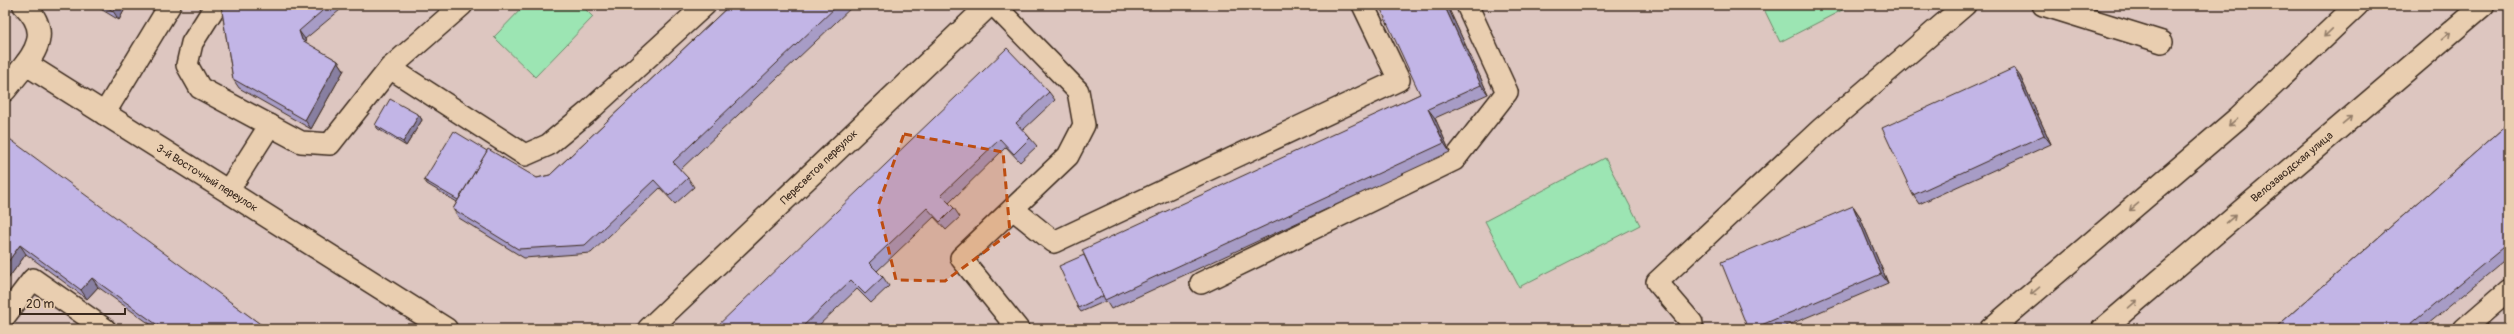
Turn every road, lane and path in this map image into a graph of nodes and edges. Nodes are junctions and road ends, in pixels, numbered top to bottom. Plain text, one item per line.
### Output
1 (24, 5) edge
2 (170, 5) edge
3 (216, 5) edge
4 (462, 5) edge
5 (705, 5) edge
6 (989, 5) edge
7 (994, 5) edge
8 (1363, 5) edge
9 (1467, 5) edge
10 (1965, 5) edge
11 (2043, 5) edge
12 (2357, 5) edge
13 (2483, 5) edge
14 (2162, 42) dead end
15 (390, 68) junction
16 (13, 75) edge
17 (104, 114) junction
18 (270, 125) junction
19 (228, 192) junction
20 (1013, 209) junction
21 (1201, 283) dead end
22 (2509, 290) edge
23 (5, 316) edge
24 (1691, 327) edge
25 (105, 329) edge
26 (446, 329) edge
27 (649, 329) edge
28 (1018, 329) edge
29 (1991, 329) edge
30 (2103, 329) edge
31 (2464, 329) edge

1 - 16 street, 3-й Восточный переулок
2 - 17 lane
3 - 18 lane
4 - 15 lane
5 - 15 lane
6 - 27 street, Пересветов переулок
7 - 20 lane
8 - 20 lane
9 - 21 lane
10 - 24 lane
11 - 14 lane
12 -> 29 street
30 -> 13 street, Велозаводская улица
15 - 18 lane
16 - 17 street, 3-й Восточный переулок
17 - 19 street, 3-й Восточный переулок
18 - 19 lane
19 - 26 street, 3-й Восточный переулок
20 - 28 lane
22 - 31 lane
23 - 25 lane

